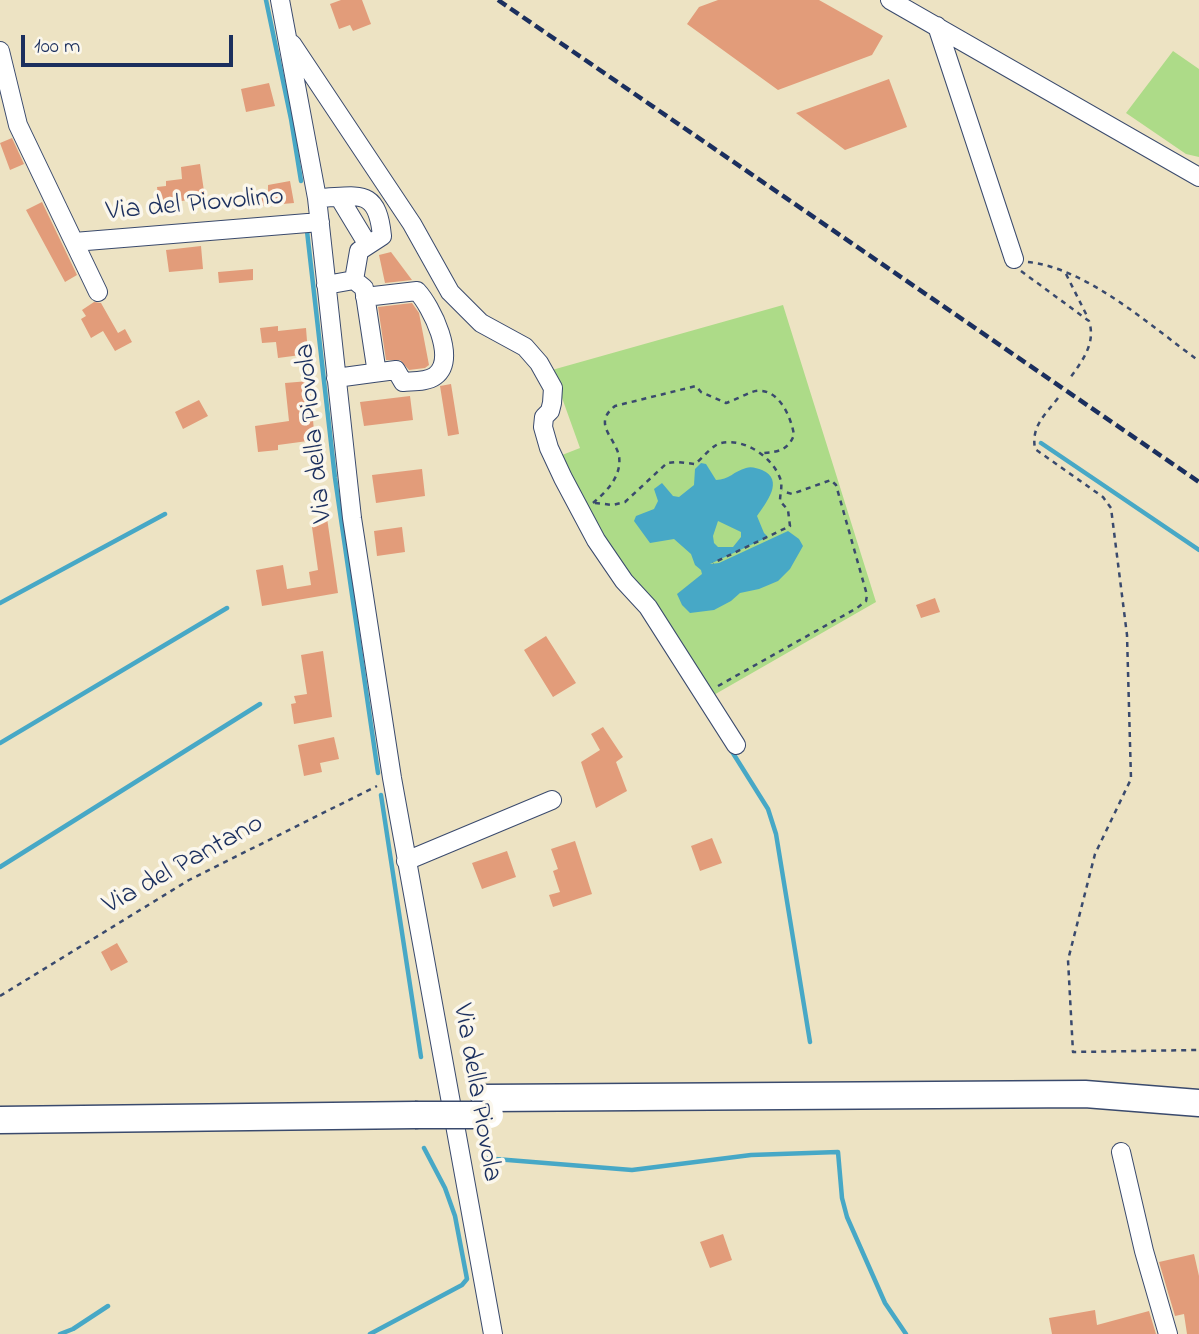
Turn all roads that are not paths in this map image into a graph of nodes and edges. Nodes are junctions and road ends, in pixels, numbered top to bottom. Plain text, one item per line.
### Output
1 (281, 0) edge
2 (890, 0) edge
3 (937, 26) junction
4 (286, 35) junction
5 (0, 51) edge
6 (1199, 177) edge
7 (339, 197) junction
8 (317, 198) junction
9 (320, 222) junction
10 (74, 242) junction
11 (368, 245) junction
12 (1014, 259) road end
13 (354, 281) junction
14 (327, 285) junction
15 (98, 292) dead end
16 (365, 296) junction
17 (373, 373) junction
18 (337, 378) junction
19 (736, 746) dead end
20 (552, 800) dead end
21 (406, 861) junction
22 (0, 1103) edge
23 (1199, 1103) edge
24 (415, 1107) junction
25 (488, 1107) junction
26 (0, 1120) edge
27 (1199, 1120) edge
28 (1121, 1152) dead end
29 (493, 1334) edge
30 (1168, 1334) edge

1 - 4 street, Via della Piovola
2 - 3 street
3 - 6 street
3 - 12 street
4 - 8 street, Via della Piovola
4 - 19 street
5 - 10 street, Via del Piovolino
7 - 8 street
7 - 11 street
7 - 11 street
8 - 9 street, Via della Piovola
9 - 10 street, Via del Piovolino
9 - 14 street, Via della Piovola
10 - 15 street, Via del Piovolino
11 - 13 street
13 - 14 street
13 - 16 street
14 - 18 street, Via della Piovola
16 - 17 street
16 - 17 street
17 - 18 street
18 - 21 street, Via della Piovola
20 - 21 street
21 - 29 street, Via della Piovola
22 - 24 highway
23 - 25 highway
24 - 25 highway
24 - 26 highway
25 - 27 highway
28 - 30 street

